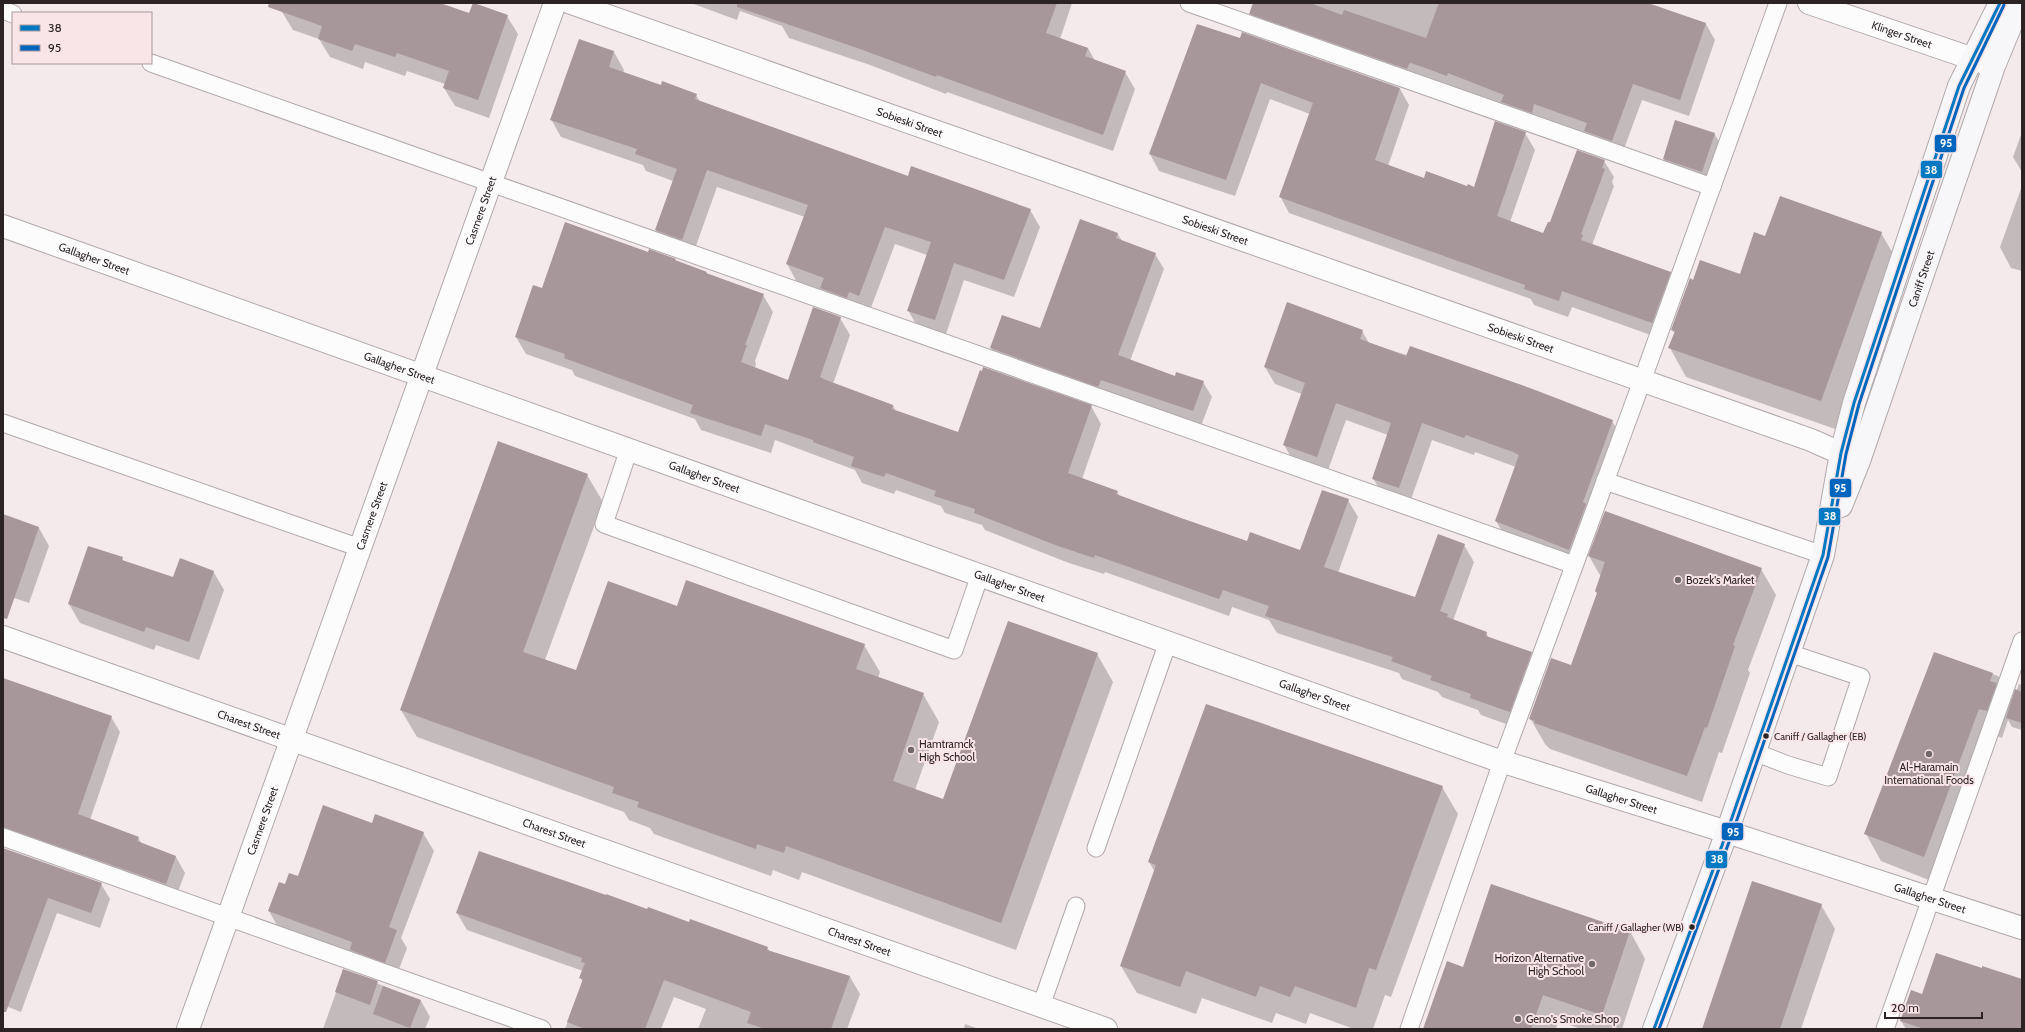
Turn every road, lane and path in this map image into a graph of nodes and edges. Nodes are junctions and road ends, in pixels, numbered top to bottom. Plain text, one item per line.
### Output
1 (555, 3) edge
2 (571, 3) edge
3 (1189, 3) edge
4 (1778, 3) edge
5 (1809, 3) edge
6 (2000, 3) edge
7 (2020, 3) edge
8 (152, 63) edge
9 (1994, 66) junction
10 (491, 184) junction
11 (1712, 186) junction
12 (3, 226) edge
13 (422, 375) junction
14 (1642, 381) junction
15 (3, 423) edge
16 (629, 449) junction
17 (1850, 457) junction
18 (1605, 482) junction
19 (360, 548) junction
20 (1823, 555) junction
21 (1574, 565) junction
22 (980, 575) junction
23 (3, 637) edge
24 (2022, 641) edge
25 (1168, 642) junction
26 (1789, 653) junction
27 (291, 740) junction
28 (1754, 752) junction
29 (1502, 762) junction
30 (1727, 832) junction
31 (3, 837) edge
32 (1096, 848) dead end
33 (1932, 898) junction
34 (1076, 906) dead end
35 (228, 917) junction
36 (2022, 928) edge
37 (1041, 1006) junction
38 (188, 1029) edge
39 (542, 1029) edge
40 (1106, 1029) edge
41 (1409, 1029) edge
42 (1654, 1029) edge
43 (1885, 1029) edge

1 - 10 street, Casmere Street
2 - 14 street, Sobieski Street
3 - 11 lane
4 - 11 lane
5 - 9 street, Klinger Street
6 - 17 street, Caniff Street
7 - 9 street, Caniff Street
8 - 10 lane
9 - 17 street, Caniff Street
10 - 13 street, Casmere Street
10 - 21 lane
11 - 14 lane
12 - 13 street, Gallagher Street
13 - 16 street, Gallagher Street
13 - 19 street, Casmere Street
14 - 17 street, Sobieski Street
14 - 18 lane
15 - 19 lane
16 - 22 street, Gallagher Street
16 - 22 lane
17 - 20 street, Caniff Street
18 - 20 lane
18 - 21 lane
19 - 27 street, Casmere Street
20 - 26 street, Caniff Street
21 - 29 lane
22 - 25 street, Gallagher Street
23 - 27 street, Charest Street
24 - 33 lane
25 - 29 street, Gallagher Street
25 - 32 lane
26 - 28 street, Caniff Street
26 - 28 lane
26 - 30 street, Caniff Street
27 - 35 street, Casmere Street
27 - 37 street, Charest Street
28 - 30 street, Caniff Street
29 - 30 street, Gallagher Street
29 - 41 lane
30 - 33 street, Gallagher Street
30 - 42 street, Caniff Street
31 - 35 lane
33 - 36 street, Gallagher Street
33 - 43 lane
34 - 37 lane
35 - 38 street, Casmere Street
35 - 39 lane
37 - 40 street, Charest Street

